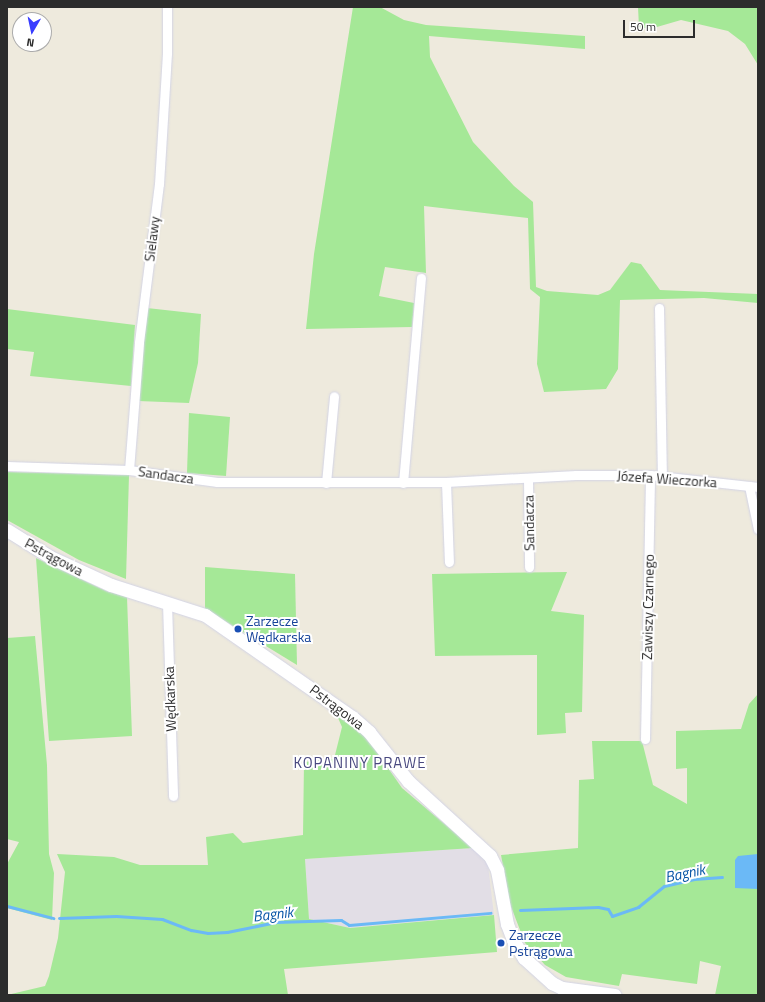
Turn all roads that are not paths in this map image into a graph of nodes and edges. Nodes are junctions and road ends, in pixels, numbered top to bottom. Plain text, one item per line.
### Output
1 (167, 7) edge
2 (422, 278) dead end
3 (659, 308) dead end
4 (334, 396) dead end
5 (7, 466) edge
6 (129, 470) junction
7 (576, 475) joint
8 (650, 475) junction
9 (662, 477) junction
10 (528, 479) junction
11 (403, 482) junction
12 (446, 482) junction
13 (326, 483) junction
14 (754, 487) edge
15 (758, 529) edge
16 (7, 530) edge
17 (449, 562) dead end
18 (530, 567) dead end
19 (167, 603) junction
20 (646, 739) dead end
21 (173, 796) dead end
22 (615, 995) edge

1 - 6 street, Sielawy
2 - 11 street
3 - 9 street
4 - 13 street
5 - 6 street, Sandacza
6 - 13 street, Sandacza
7 - 8 street, Józefa Wieczorka
7 - 10 street, Sandacza
8 - 9 street, Józefa Wieczorka
8 - 20 street, Zawiszy Czarnego
9 - 14 street, Józefa Wieczorka
10 - 12 street, Sandacza
10 - 18 street, Sandacza
11 - 12 street, Sandacza
11 - 13 street, Sandacza
12 - 17 street
14 - 15 street
16 - 19 street, Pstrągowa
19 - 21 street, Wędkarska
19 - 22 street, Pstrągowa

